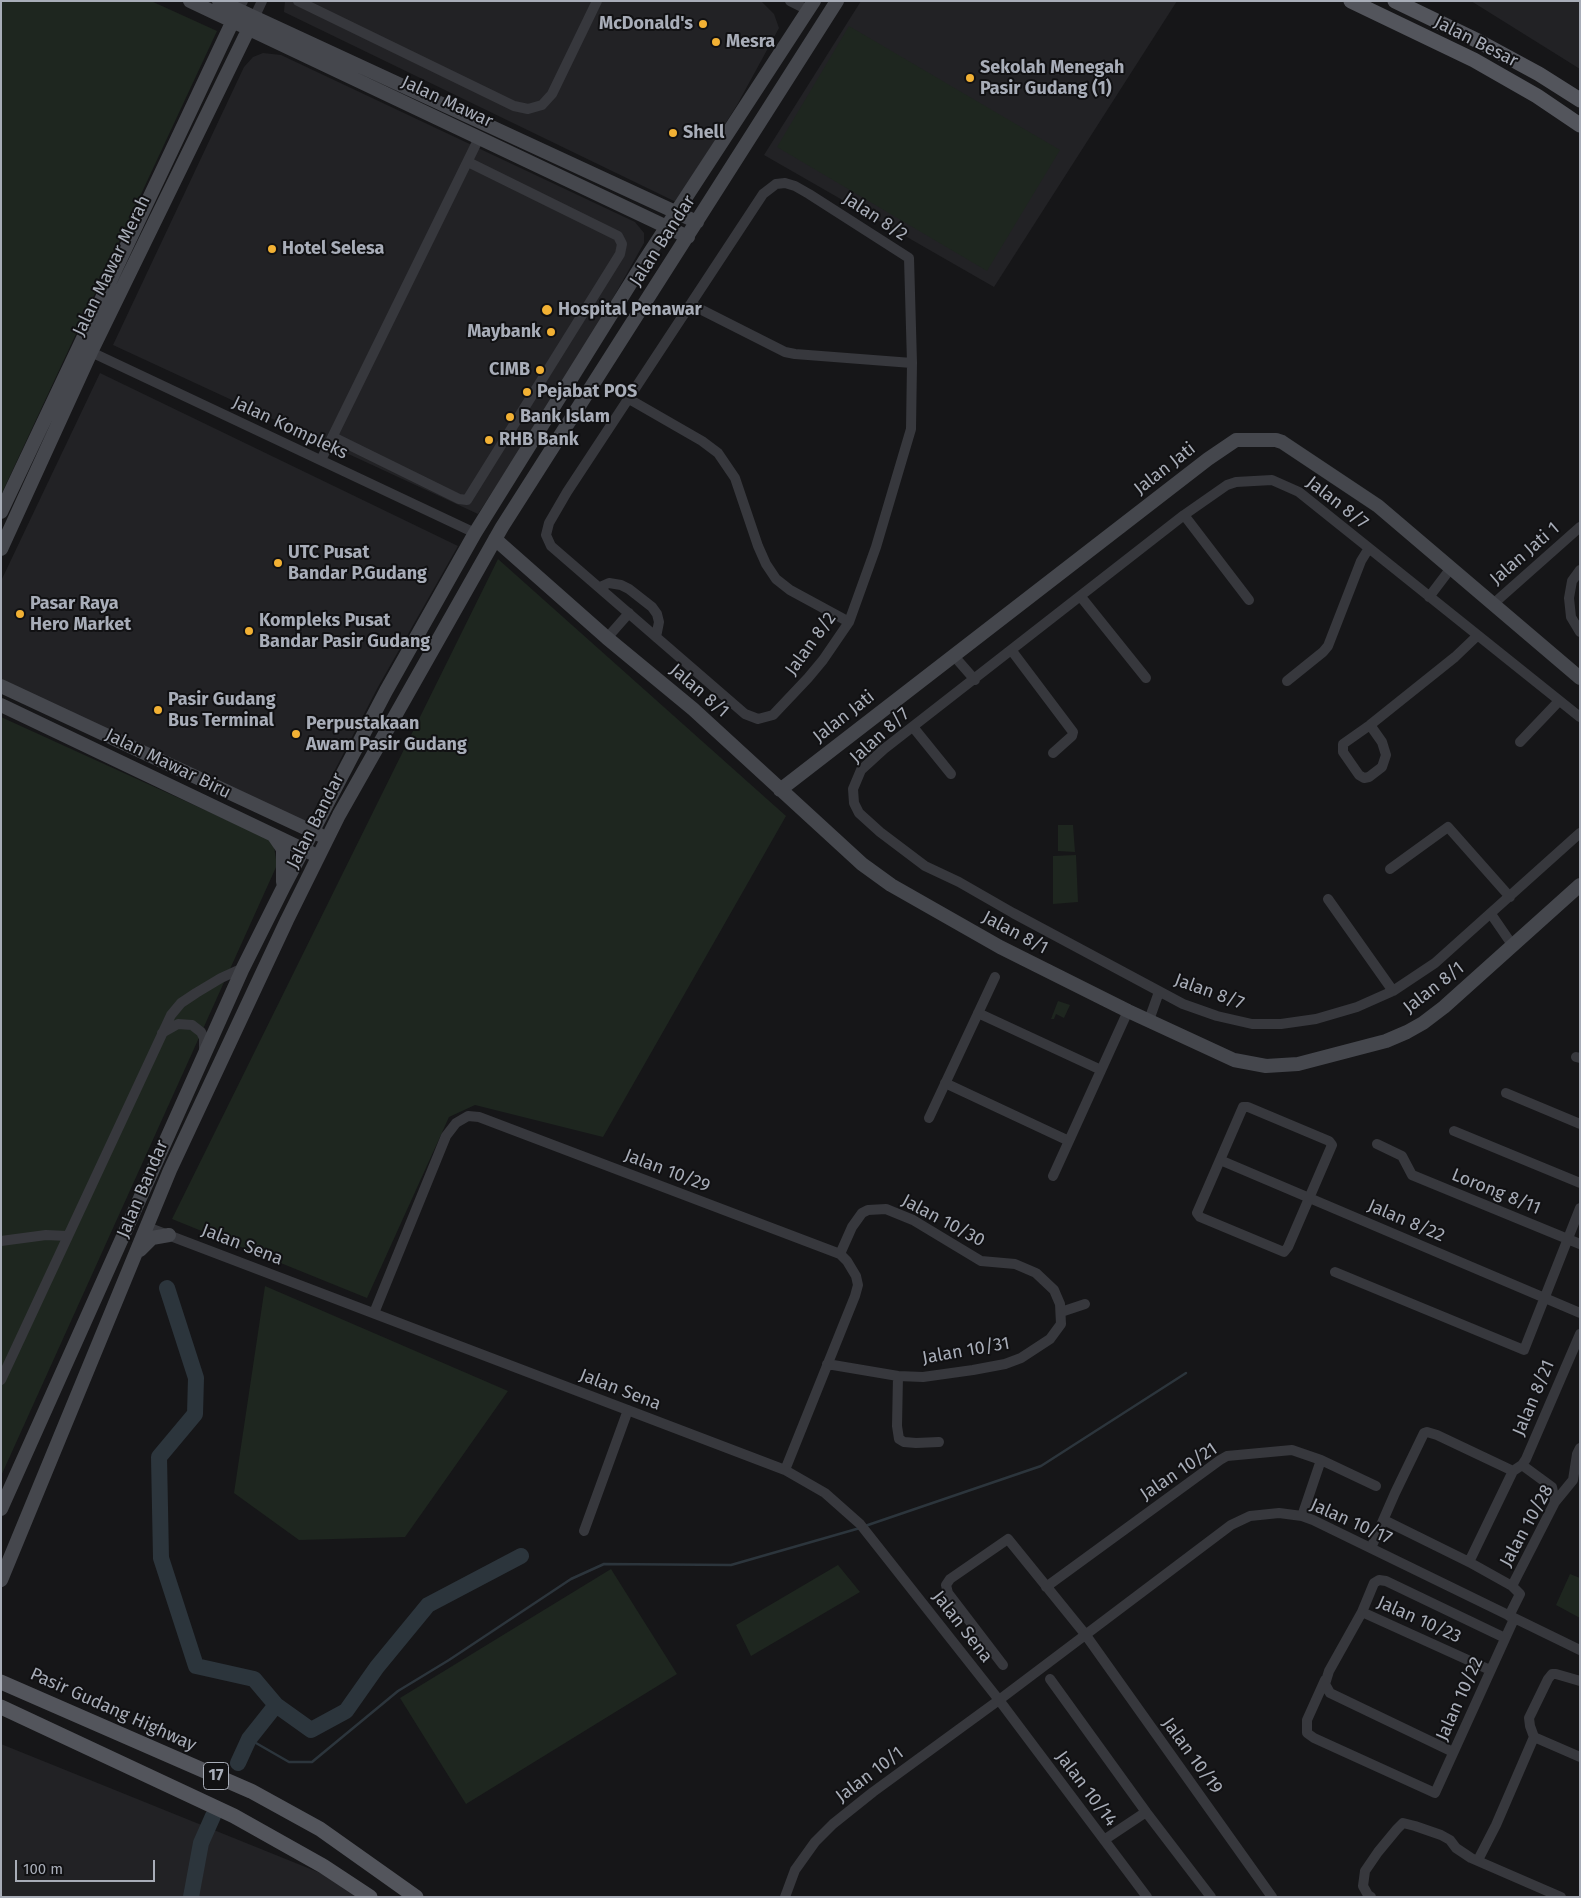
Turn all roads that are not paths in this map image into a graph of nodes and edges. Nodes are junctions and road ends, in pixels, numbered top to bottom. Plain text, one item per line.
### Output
1 (190, 1) edge
2 (219, 1) edge
3 (262, 1) edge
4 (298, 1) edge
5 (597, 1) edge
6 (790, 1) edge
7 (837, 1) edge
8 (1351, 1) edge
9 (1395, 1) edge
10 (811, 6) edge
11 (238, 11) edge
12 (252, 24) junction
13 (1580, 100) edge
14 (1580, 124) edge
15 (479, 138) junction
16 (468, 162) junction
17 (677, 212) junction
18 (697, 222) junction
19 (667, 227) junction
20 (688, 237) junction
21 (692, 304) junction
22 (92, 352) junction
23 (912, 363) junction
24 (629, 399) junction
25 (333, 437) junction
26 (321, 460) junction
27 (1, 512) edge
28 (1184, 515) junction
29 (1580, 527) edge
30 (475, 533) junction
31 (495, 539) junction
32 (1369, 548) junction
33 (1, 549) edge
34 (1451, 568) junction
35 (1580, 570) edge
36 (600, 587) junction
37 (1081, 597) junction
38 (1429, 597) junction
39 (1249, 600) dead end
40 (1492, 605) junction
41 (629, 613) junction
42 (848, 622) junction
43 (1580, 632) edge
44 (1477, 636) junction
45 (656, 637) junction
46 (607, 638) junction
47 (1012, 651) junction
48 (954, 656) junction
49 (1146, 678) dead end
50 (1580, 678) edge
51 (975, 680) junction
52 (1287, 681) dead end
53 (1, 686) edge
54 (1559, 701) junction
55 (1, 705) edge
56 (1580, 717) edge
57 (1370, 725) junction
58 (913, 727) junction
59 (1520, 742) dead end
60 (1053, 753) dead end
61 (951, 774) dead end
62 (780, 790) junction
63 (312, 831) junction
64 (1580, 833) edge
65 (274, 836) junction
66 (328, 838) junction
67 (303, 849) junction
68 (318, 857) junction
69 (1390, 869) dead end
70 (1580, 885) edge
71 (282, 888) junction
72 (1510, 897) junction
73 (1328, 899) dead end
74 (1491, 914) junction
75 (1513, 946) junction
76 (243, 968) junction
77 (995, 977) dead end
78 (1393, 991) junction
79 (1159, 992) junction
80 (1128, 1011) junction
81 (978, 1013) junction
82 (1149, 1020) junction
83 (161, 1034) junction
84 (204, 1058) junction
85 (1101, 1070) junction
86 (945, 1083) junction
87 (1506, 1093) dead end
88 (929, 1118) dead end
89 (1580, 1124) edge
90 (1454, 1131) dead end
91 (1069, 1141) junction
92 (1377, 1144) dead end
93 (1220, 1160) junction
94 (1053, 1176) dead end
95 (1580, 1183) edge
96 (145, 1186) junction
97 (1309, 1198) junction
98 (1580, 1208) edge
99 (147, 1227) junction
100 (169, 1235) junction
101 (67, 1236) junction
102 (1568, 1239) junction
103 (1, 1241) edge
104 (1580, 1244) edge
105 (116, 1251) junction
106 (840, 1254) junction
107 (134, 1258) junction
108 (1335, 1272) dead end
109 (1545, 1298) junction
110 (1085, 1304) dead end
111 (1061, 1312) junction
112 (374, 1313) junction
113 (1580, 1313) edge
114 (1580, 1334) edge
115 (827, 1364) junction
116 (898, 1376) junction
117 (1, 1380) edge
118 (628, 1410) junction
119 (939, 1442) dead end
120 (1580, 1448) edge
121 (1321, 1460) junction
122 (1517, 1468) junction
123 (785, 1470) junction
124 (1376, 1486) dead end
125 (1555, 1502) junction
126 (1, 1508) edge
127 (1302, 1516) junction
128 (1384, 1520) junction
129 (584, 1531) dead end
130 (1371, 1548) junction
131 (1469, 1562) junction
132 (1, 1580) edge
133 (1512, 1586) junction
134 (1046, 1587) junction
135 (1362, 1612) junction
136 (1512, 1617) junction
137 (1085, 1634) junction
138 (1505, 1638) junction
139 (1580, 1650) edge
140 (1003, 1665) dead end
141 (1, 1670) edge
142 (1490, 1670) junction
143 (1050, 1679) dead end
144 (1326, 1679) junction
145 (1580, 1681) edge
146 (1, 1682) edge
147 (20, 1690) junction
148 (999, 1700) junction
149 (5, 1710) edge
150 (1534, 1737) junction
151 (1453, 1752) junction
152 (1580, 1757) edge
153 (1146, 1812) junction
154 (1104, 1840) junction
155 (1478, 1860) junction
156 (370, 1897) edge
157 (416, 1897) edge
158 (785, 1897) edge
159 (1147, 1897) edge
160 (1210, 1897) edge
161 (1272, 1897) edge
162 (1372, 1897) edge
163 (1561, 1897) edge

1 - 11 street, Jalan Mawar
2 - 11 street, Jalan Mawar
3 - 12 street, Jalan Mawar Merah
4 - 5 street
6 - 10 street, Jalan Bandar
7 - 18 street, Jalan Bandar
8 - 14 main road, Jalan Besar
9 - 13 main road, Jalan Besar
10 - 17 street, Jalan Bandar
11 - 12 street, Jalan Mawar
11 - 27 street, Jalan Mawar Merah
12 - 15 street, Jalan Mawar
12 - 17 street, Jalan Mawar
12 - 22 street, Jalan Mawar Merah
15 - 16 street
15 - 19 street, Jalan Mawar
16 - 25 street
16 - 25 street
17 - 18 street, Jalan Mawar
17 - 19 street, Jalan Bandar
18 - 20 street, Jalan Bandar
19 - 20 street, Jalan Mawar
19 - 30 street, Jalan Bandar
20 - 31 street, Jalan Bandar
21 - 23 street
21 - 23 street, Jalan 8/2
21 - 24 street, Jalan 8/2
22 - 26 street, Jalan Kompleks
22 - 33 street, Jalan Mawar Merah
23 - 42 street, Jalan 8/2
24 - 36 street, Jalan 8/2
24 - 42 street
25 - 26 street
26 - 30 street, Jalan Kompleks
28 - 32 street, Jalan 8/7
28 - 37 street, Jalan 8/7
28 - 39 street
29 - 40 street, Jalan Jati 1
30 - 63 street, Jalan Bandar
31 - 46 street, Jalan 8/1
31 - 66 street, Jalan Bandar
32 - 38 street, Jalan 8/7
32 - 52 street
34 - 38 street
34 - 40 street, Jalan Jati
34 - 48 street, Jalan Jati
35 - 43 street
36 - 41 street, Jalan 8/2
36 - 45 street
37 - 47 street, Jalan 8/7
37 - 49 street
38 - 44 street, Jalan 8/7
40 - 50 street, Jalan Jati
41 - 45 street, Jalan 8/2
41 - 46 street
42 - 45 street, Jalan 8/2
44 - 54 street, Jalan 8/7
44 - 57 street
46 - 62 street, Jalan 8/1
47 - 51 street, Jalan 8/7
47 - 60 street
48 - 51 street
48 - 62 street, Jalan Jati
51 - 58 street, Jalan 8/7
53 - 63 street, Jalan Mawar Biru
54 - 56 street, Jalan 8/7
54 - 59 street
55 - 65 street, Jalan Mawar Biru
57 - 57 street
58 - 61 street
58 - 79 street, Jalan 8/7
62 - 80 street, Jalan 8/1
63 - 66 street, Jalan Mawar Biru
63 - 67 street, Jalan Bandar
64 - 72 street, Jalan 8/7
65 - 67 street, Jalan Mawar Biru
65 - 71 street
66 - 68 street, Jalan Bandar
67 - 68 street, Jalan Mawar Biru
67 - 71 street, Jalan Bandar
68 - 99 street, Jalan Bandar
69 - 72 street
70 - 75 street, Jalan 8/1
71 - 76 street, Jalan Bandar
72 - 74 street, Jalan 8/7
73 - 78 street
74 - 75 street
74 - 78 street, Jalan 8/7
75 - 82 street, Jalan 8/1
76 - 83 street
76 - 84 street, Jalan Bandar
77 - 81 street
78 - 79 street, Jalan 8/7
79 - 82 street
80 - 82 street, Jalan 8/1
80 - 85 street
81 - 85 street
81 - 86 street
83 - 84 street
83 - 101 street
84 - 96 street, Jalan Bandar
85 - 91 street
86 - 88 street
86 - 91 street
87 - 89 street
90 - 95 street
91 - 94 street
92 - 102 street, Lorong 8/11
93 - 97 street, Jalan 8/22
93 - 97 street
93 - 97 street
96 - 99 street
96 - 105 street, Jalan Bandar
97 - 109 street, Jalan 8/22
98 - 102 street
99 - 100 street, Jalan Sena
99 - 105 street
99 - 107 street, Jalan Bandar
100 - 107 street
100 - 112 street, Jalan Sena
101 - 103 street
101 - 117 street
102 - 104 street, Lorong 8/11
102 - 109 street
105 - 126 street, Jalan Bandar
106 - 111 street, Jalan 10/30
106 - 112 street, Jalan 10/29
106 - 115 street
107 - 132 street, Jalan Bandar
108 - 109 street
109 - 113 street, Jalan 8/22
110 - 111 street
111 - 116 street, Jalan 10/31
112 - 118 street, Jalan Sena
114 - 122 street, Jalan 8/21
115 - 116 street, Jalan 10/31
115 - 123 street
116 - 119 street
118 - 123 street, Jalan Sena
118 - 129 street
120 - 125 street, Jalan 10/28
121 - 124 street, Jalan 10/21
121 - 127 street
121 - 134 street, Jalan 10/21
122 - 125 street
122 - 128 street
122 - 131 street, Jalan 8/21
123 - 148 street, Jalan Sena
125 - 133 street, Jalan 10/28
127 - 130 street, Jalan 10/17
127 - 137 street, Jalan 10/17
128 - 130 street
128 - 131 street
130 - 136 street, Jalan 10/17
131 - 133 street
133 - 136 street, Jalan 10/28
134 - 137 street, Jalan 10/19
134 - 140 street, Jalan 10/19
135 - 138 street
135 - 142 street, Jalan 10/23
135 - 144 street
136 - 138 street, Jalan 10/22
136 - 139 street, Jalan 10/17
137 - 148 street, Jalan 10/17
137 - 161 street, Jalan 10/19
138 - 142 street, Jalan 10/22
141 - 147 main road
142 - 151 street, Jalan 10/22
143 - 153 street
144 - 151 street
144 - 151 street, Jalan 10/22
145 - 150 street
146 - 147 main road, Pasir Gudang Highway / 17
147 - 157 main road, Pasir Gudang Highway / 17
148 - 154 street, Jalan 10/14
148 - 158 street, Jalan 10/1
149 - 156 main road, 17
150 - 152 street
150 - 155 street
153 - 154 street
153 - 160 street
154 - 159 street, Jalan 10/14
155 - 162 street
155 - 163 street

